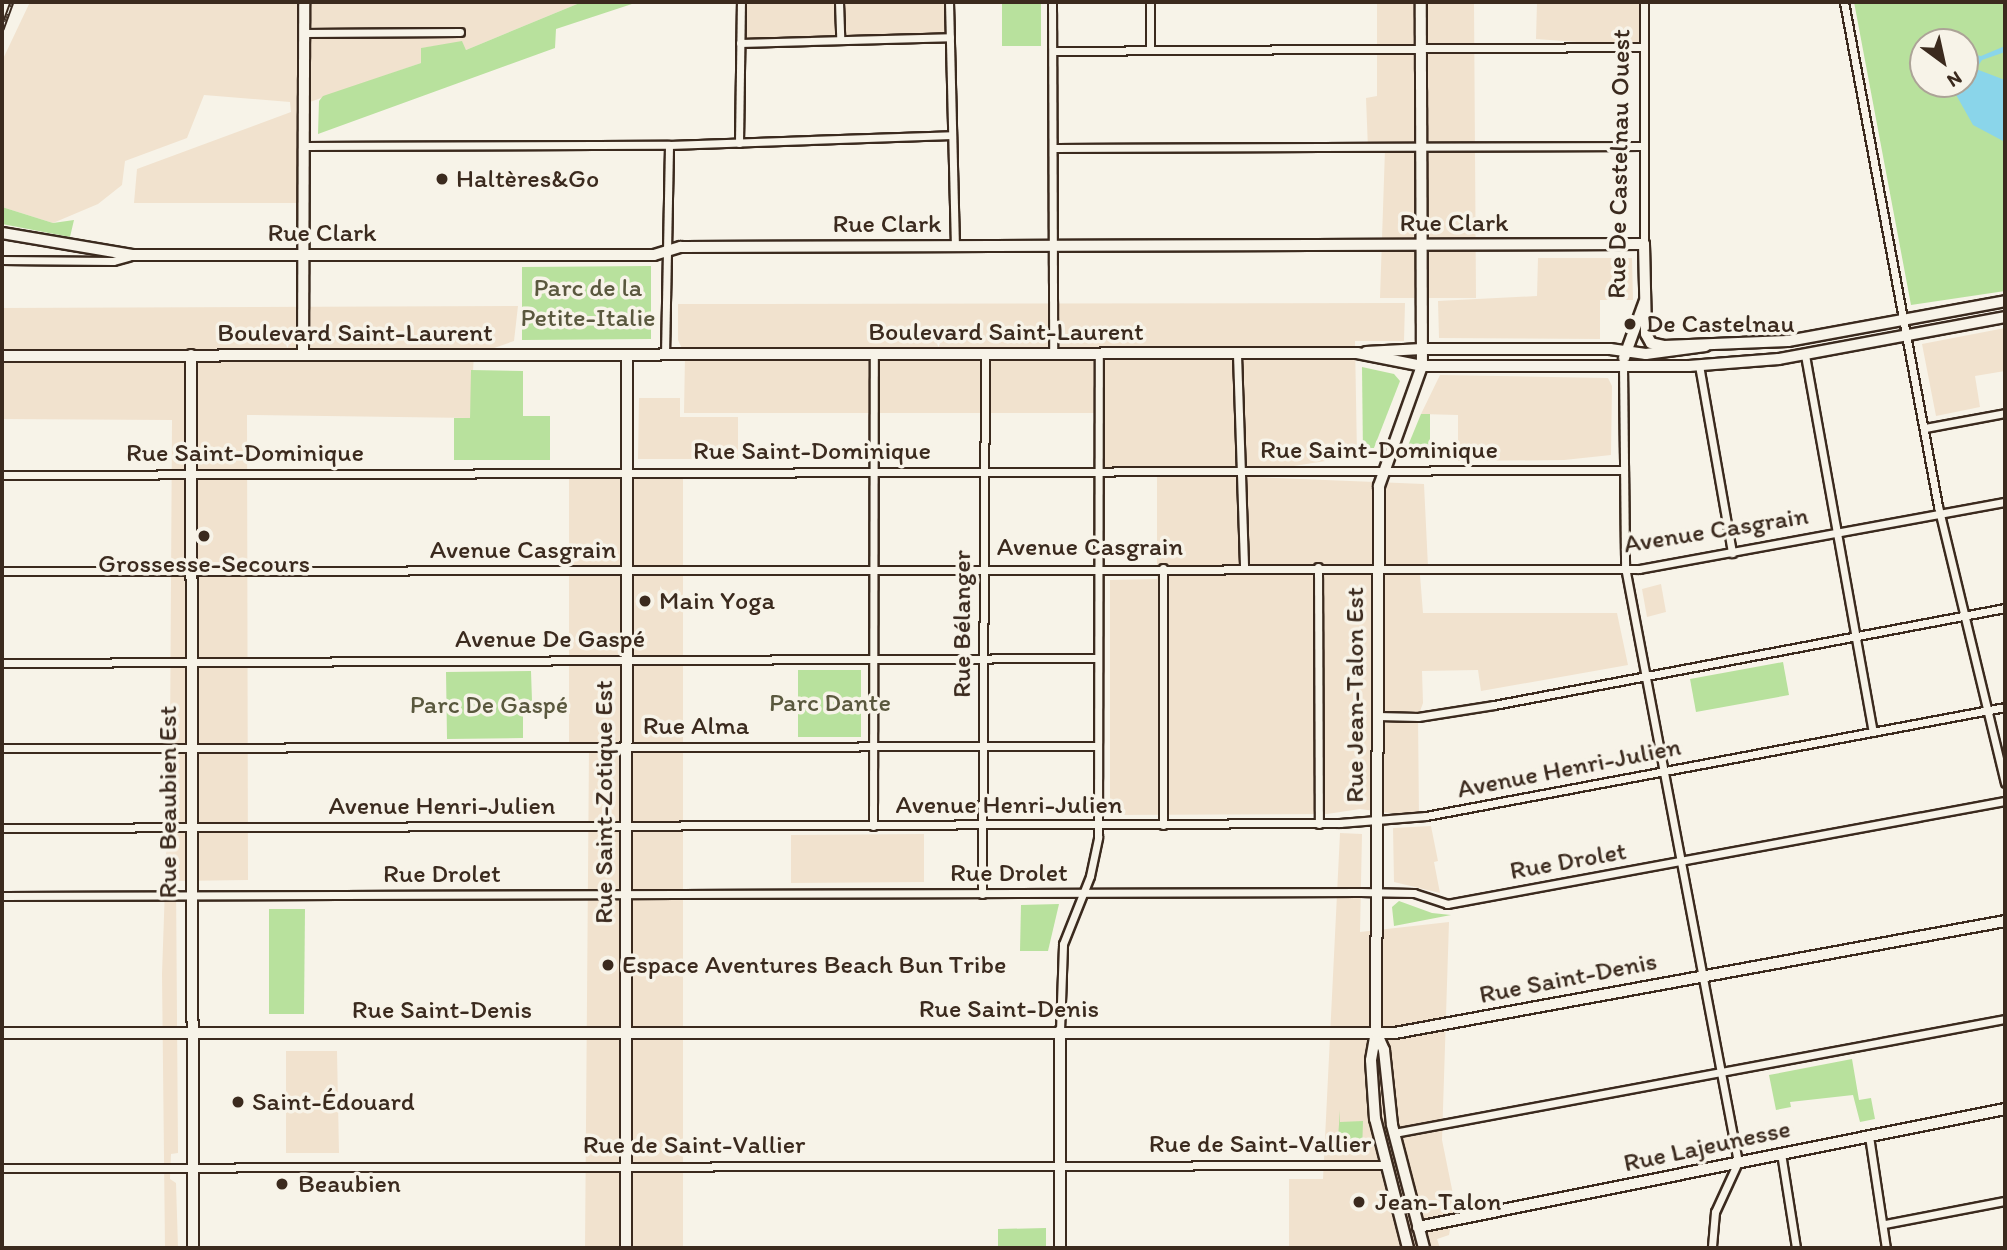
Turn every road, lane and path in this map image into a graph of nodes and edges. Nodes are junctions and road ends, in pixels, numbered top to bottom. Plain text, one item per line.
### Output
1 (304, 2) edge
2 (741, 2) edge
3 (839, 2) edge
4 (949, 2) edge
5 (1052, 2) edge
6 (1150, 2) edge
7 (1421, 2) edge
8 (1644, 2) edge
9 (1844, 2) edge
10 (460, 32) dead end
11 (304, 33) junction
12 (950, 37) junction
13 (840, 40) junction
14 (740, 43) junction
15 (1644, 47) junction
16 (1150, 50) junction
17 (1421, 50) junction
18 (1053, 51) junction
19 (952, 135) junction
20 (739, 143) junction
21 (669, 145) junction
22 (304, 146) junction
23 (1644, 146) junction
24 (1053, 148) junction
25 (1422, 149) junction
26 (2, 233) edge
27 (1644, 244) junction
28 (1053, 246) junction
29 (1422, 246) junction
30 (955, 247) junction
31 (667, 251) junction
32 (132, 256) junction
33 (304, 256) junction
34 (2, 260) edge
35 (1645, 301) junction
36 (2005, 301) edge
37 (2005, 317) edge
38 (1903, 319) junction
39 (1907, 336) junction
40 (1705, 346) junction
41 (1422, 349) junction
42 (1625, 352) junction
43 (1357, 353) junction
44 (1237, 354) junction
45 (191, 355) junction
46 (303, 355) junction
47 (627, 355) junction
48 (665, 355) junction
49 (874, 355) junction
50 (985, 355) junction
51 (1053, 355) junction
52 (1099, 355) junction
53 (1805, 355) junction
54 (2, 356) edge
55 (1699, 365) junction
56 (1422, 366) junction
57 (1623, 366) junction
58 (2005, 413) edge
59 (1925, 428) junction
60 (1383, 470) junction
61 (1622, 470) junction
62 (874, 471) junction
63 (1099, 471) junction
64 (1240, 471) junction
65 (626, 472) junction
66 (984, 472) junction
67 (2, 475) edge
68 (190, 475) junction
69 (2005, 502) edge
70 (1940, 514) junction
71 (1838, 533) junction
72 (1731, 553) junction
73 (1379, 566) junction
74 (1244, 567) junction
75 (1318, 567) junction
76 (984, 568) junction
77 (1098, 568) junction
78 (1163, 568) junction
79 (1625, 568) junction
80 (873, 569) junction
81 (625, 570) junction
82 (2, 571) edge
83 (189, 571) junction
84 (2005, 608) edge
85 (1966, 615) junction
86 (1856, 635) junction
87 (1098, 658) junction
88 (873, 659) junction
89 (983, 659) junction
90 (626, 660) junction
91 (2, 663) edge
92 (189, 663) junction
93 (1646, 675) junction
94 (2005, 707) edge
95 (1991, 710) junction
96 (1378, 716) junction
97 (1873, 732) junction
98 (872, 747) junction
99 (983, 747) junction
100 (1097, 747) junction
101 (2, 748) edge
102 (188, 748) junction
103 (626, 748) junction
104 (1663, 771) junction
105 (2005, 783) edge
106 (2005, 801) edge
107 (1378, 820) junction
108 (1319, 824) junction
109 (982, 825) junction
110 (1098, 825) junction
111 (1163, 825) junction
112 (873, 826) junction
113 (189, 827) junction
114 (626, 827) junction
115 (2, 828) edge
116 (1681, 861) junction
117 (1377, 893) junction
118 (982, 894) junction
119 (1082, 894) junction
120 (625, 895) junction
121 (2, 896) edge
122 (189, 896) junction
123 (2005, 921) edge
124 (1703, 976) junction
125 (2005, 1019) edge
126 (1060, 1031) junction
127 (625, 1032) junction
128 (1376, 1032) junction
129 (2, 1033) edge
130 (191, 1034) junction
131 (1722, 1071) junction
132 (2005, 1109) edge
133 (1394, 1133) junction
134 (1869, 1136) junction
135 (1781, 1153) junction
136 (1738, 1161) junction
137 (1385, 1165) junction
138 (625, 1166) junction
139 (1060, 1166) junction
140 (2, 1168) edge
141 (192, 1168) junction
142 (2005, 1201) edge
143 (1885, 1224) junction
144 (1418, 1227) junction
145 (193, 1248) edge
146 (626, 1248) edge
147 (1060, 1248) edge
148 (1408, 1248) edge
149 (1424, 1248) edge
150 (1712, 1248) edge
151 (1796, 1248) edge
152 (1886, 1248) edge

1 - 11 street
2 - 14 street
3 - 13 street
4 - 12 street
5 - 18 street
6 - 16 street
7 - 17 main road
8 - 15 street, Rue De Castelnau Ouest
9 - 38 street
10 - 11 street
11 - 22 street
12 - 13 street
12 - 19 street
13 - 14 street
14 - 20 street
15 - 17 street
15 - 23 street, Rue De Castelnau Ouest
16 - 17 street
16 - 18 street
17 - 25 main road
18 - 24 street
19 - 20 street
19 - 30 street
20 - 21 street
21 - 22 street
21 - 31 street
22 - 33 street
23 - 25 street
23 - 27 street, Rue De Castelnau Ouest
24 - 25 street
24 - 28 street
25 - 29 main road
26 - 32 main road, Rue Clark
27 - 29 main road, Rue Clark
27 - 35 main road, Rue De Castelnau Ouest
28 - 29 main road, Rue Clark
28 - 30 main road, Rue Clark
28 - 51 street
29 - 41 main road
30 - 31 main road, Rue Clark
31 - 33 main road, Rue Clark
31 - 48 street
32 - 33 main road, Rue Clark
32 - 34 street, Rue Clark
33 - 46 street
35 - 40 main road
35 - 42 street, Rue De Castelnau Ouest
36 - 38 main road
37 - 39 main road, Boulevard Saint-Laurent
38 - 39 street
38 - 40 main road
39 - 53 main road, Boulevard Saint-Laurent
39 - 59 street
40 - 42 street
41 - 42 street
41 - 43 main road
41 - 56 main road
42 - 57 street, Rue De Castelnau Ouest
43 - 44 main road, Boulevard Saint-Laurent
43 - 56 main road, Boulevard Saint-Laurent
44 - 52 main road, Boulevard Saint-Laurent
44 - 64 street
45 - 46 main road, Boulevard Saint-Laurent
45 - 54 main road, Boulevard Saint-Laurent
45 - 68 street, Rue Beaubien Est
46 - 47 main road, Boulevard Saint-Laurent
47 - 48 main road, Boulevard Saint-Laurent
47 - 65 street, Rue Saint-Zotique Est
48 - 49 main road, Boulevard Saint-Laurent
49 - 50 main road, Boulevard Saint-Laurent
49 - 62 street
50 - 51 main road, Boulevard Saint-Laurent
50 - 66 street, Rue Bélanger
51 - 52 main road, Boulevard Saint-Laurent
52 - 63 street
53 - 55 main road, Boulevard Saint-Laurent
53 - 71 street
55 - 57 main road, Boulevard Saint-Laurent
55 - 72 street
56 - 57 main road, Boulevard Saint-Laurent
56 - 60 main road, Rue Jean-Talon Est
57 - 61 street
58 - 59 street
59 - 70 street
60 - 61 street, Rue Saint-Dominique
60 - 64 street, Rue Saint-Dominique
60 - 73 main road, Rue Jean-Talon Est
61 - 79 street
62 - 65 street, Rue Saint-Dominique
62 - 66 street, Rue Saint-Dominique
62 - 80 street
63 - 64 street, Rue Saint-Dominique
63 - 66 street, Rue Saint-Dominique
63 - 77 street
64 - 74 street
65 - 68 street, Rue Saint-Dominique
65 - 81 street, Rue Saint-Zotique Est
66 - 76 street, Rue Bélanger
67 - 68 street, Rue Saint-Dominique
68 - 83 street, Rue Beaubien Est
69 - 70 street, Avenue Casgrain
70 - 71 street, Avenue Casgrain
70 - 85 street
71 - 72 street, Avenue Casgrain
71 - 86 street
72 - 79 street, Avenue Casgrain
73 - 75 street, Avenue Casgrain
73 - 79 street, Avenue Casgrain
73 - 96 main road, Rue Jean-Talon Est
74 - 75 street, Avenue Casgrain
74 - 78 street, Avenue Casgrain
75 - 108 street
76 - 77 street, Avenue Casgrain
76 - 80 street, Avenue Casgrain
76 - 89 street, Rue Bélanger
77 - 78 street, Avenue Casgrain
77 - 87 street
78 - 111 street
79 - 93 street
80 - 81 street, Avenue Casgrain
80 - 88 street
81 - 83 street, Avenue Casgrain
81 - 90 street, Rue Saint-Zotique Est
82 - 83 street, Avenue Casgrain
83 - 92 street, Rue Beaubien Est
84 - 85 street
85 - 86 street
85 - 95 street
86 - 93 street
86 - 97 street
87 - 89 street, Avenue De Gaspé
87 - 100 street
88 - 89 street, Avenue De Gaspé
88 - 90 street, Avenue De Gaspé
88 - 98 street
89 - 99 street, Rue Bélanger
90 - 92 street, Avenue De Gaspé
90 - 103 street, Rue Saint-Zotique Est
91 - 92 street, Avenue De Gaspé
92 - 102 street, Rue Beaubien Est
93 - 96 street
93 - 104 street
94 - 95 street, Avenue Henri-Julien
95 - 97 street, Avenue Henri-Julien
95 - 105 street
96 - 107 main road, Rue Jean-Talon Est
97 - 104 street, Avenue Henri-Julien
98 - 99 street, Rue Alma
98 - 103 street, Rue Alma
98 - 112 street
99 - 100 street, Rue Alma
99 - 109 street, Rue Bélanger
100 - 110 street
101 - 102 street, Rue Alma
102 - 103 street, Rue Alma
102 - 113 street, Rue Beaubien Est
103 - 114 street, Rue Saint-Zotique Est
104 - 107 street, Avenue Henri-Julien
104 - 116 street
106 - 116 street, Rue Drolet
107 - 108 street, Avenue Henri-Julien
107 - 117 main road, Rue Jean-Talon Est
108 - 111 street, Avenue Henri-Julien
109 - 110 street, Avenue Henri-Julien
109 - 112 street, Avenue Henri-Julien
109 - 118 street, Rue Bélanger
110 - 111 street, Avenue Henri-Julien
110 - 119 street
112 - 114 street, Avenue Henri-Julien
113 - 114 street, Avenue Henri-Julien
113 - 115 street, Avenue Henri-Julien
113 - 122 street, Rue Beaubien Est
114 - 120 street, Rue Saint-Zotique Est
116 - 117 street, Rue Drolet
116 - 124 street
117 - 119 street, Rue Drolet
117 - 128 main road, Rue Jean-Talon Est
118 - 119 street, Rue Drolet
118 - 120 street, Rue Drolet
119 - 126 street
120 - 122 street, Rue Drolet
120 - 127 street, Rue Saint-Zotique Est
121 - 122 street, Rue Drolet
122 - 130 street, Rue Beaubien Est
123 - 124 main road, Rue Saint-Denis
124 - 128 main road, Rue Saint-Denis
124 - 131 street
125 - 131 street
126 - 127 main road, Rue Saint-Denis
126 - 128 main road, Rue Saint-Denis
126 - 139 street
127 - 130 main road, Rue Saint-Denis
127 - 138 street, Rue Saint-Zotique Est
128 - 133 main road, Rue Jean-Talon Est
128 - 137 main road, Rue Jean-Talon Est
129 - 130 main road, Rue Saint-Denis
130 - 141 street, Rue Beaubien Est
131 - 133 street
131 - 136 street
132 - 134 main road, Rue Lajeunesse
133 - 144 main road, Rue Jean-Talon Est
134 - 135 main road, Rue Lajeunesse
134 - 143 street
135 - 136 main road, Rue Lajeunesse
135 - 151 street
136 - 144 main road, Rue Lajeunesse
136 - 150 street
137 - 139 street, Rue de Saint-Vallier
137 - 148 main road, Rue Jean-Talon Est
138 - 139 street, Rue de Saint-Vallier
138 - 141 street, Rue de Saint-Vallier
138 - 146 street, Rue Saint-Zotique Est
139 - 147 street
140 - 141 street, Rue de Saint-Vallier
141 - 145 street, Rue Beaubien Est
142 - 143 street
143 - 152 street
144 - 149 main road, Rue Jean-Talon Est

